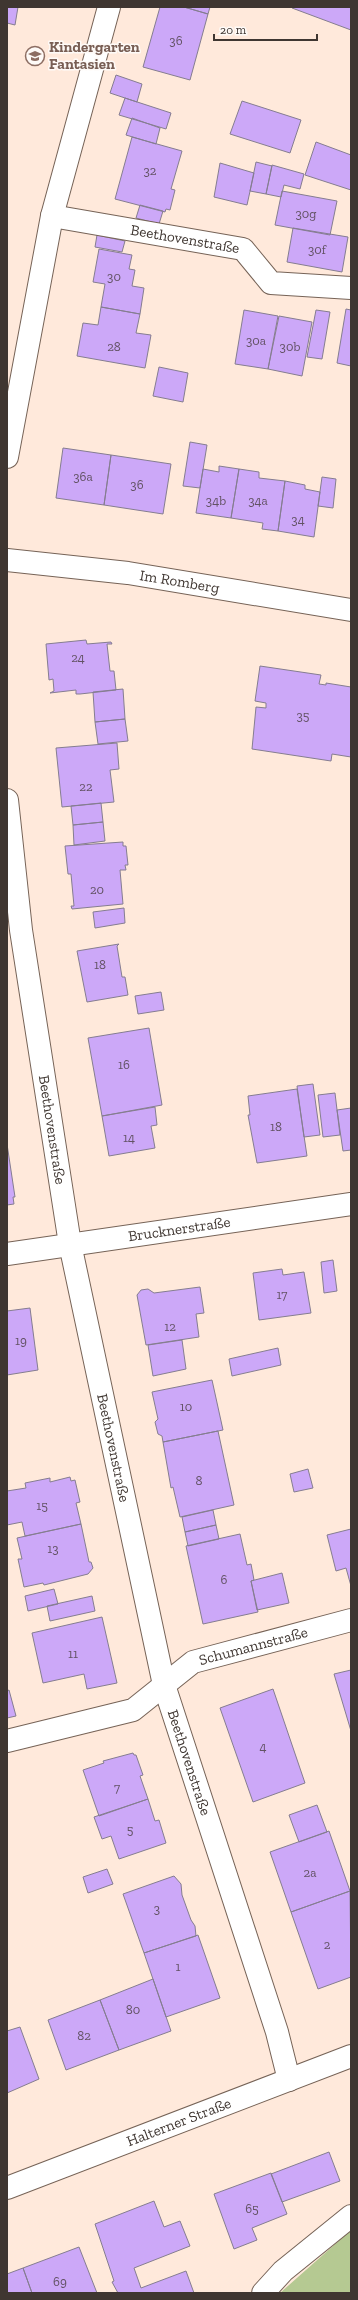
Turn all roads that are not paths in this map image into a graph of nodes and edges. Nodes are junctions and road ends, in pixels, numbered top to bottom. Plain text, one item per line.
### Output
1 (109, 7) edge
2 (52, 216) junction
3 (351, 288) edge
4 (7, 457) edge
5 (7, 560) edge
6 (351, 610) edge
7 (7, 800) edge
8 (351, 1204) edge
9 (70, 1244) junction
10 (7, 1254) edge
11 (351, 1620) edge
12 (164, 1685) junction
13 (7, 1741) edge
14 (351, 2056) edge
15 (289, 2080) junction
16 (7, 2188) edge
17 (351, 2216) edge
18 (263, 2293) edge

1 - 2 street
2 - 3 street, Beethovenstraße
2 - 4 street
5 - 6 street, Im Romberg
7 - 9 street, Beethovenstraße
8 - 9 street, Brucknerstraße
9 - 10 street, Brucknerstraße
9 - 12 street, Beethovenstraße
11 - 12 street, Schumannstraße
12 - 13 street, Schumannstraße
12 - 15 street, Beethovenstraße
14 - 15 street, Halterner Straße
15 - 16 street, Halterner Straße
17 - 18 street

